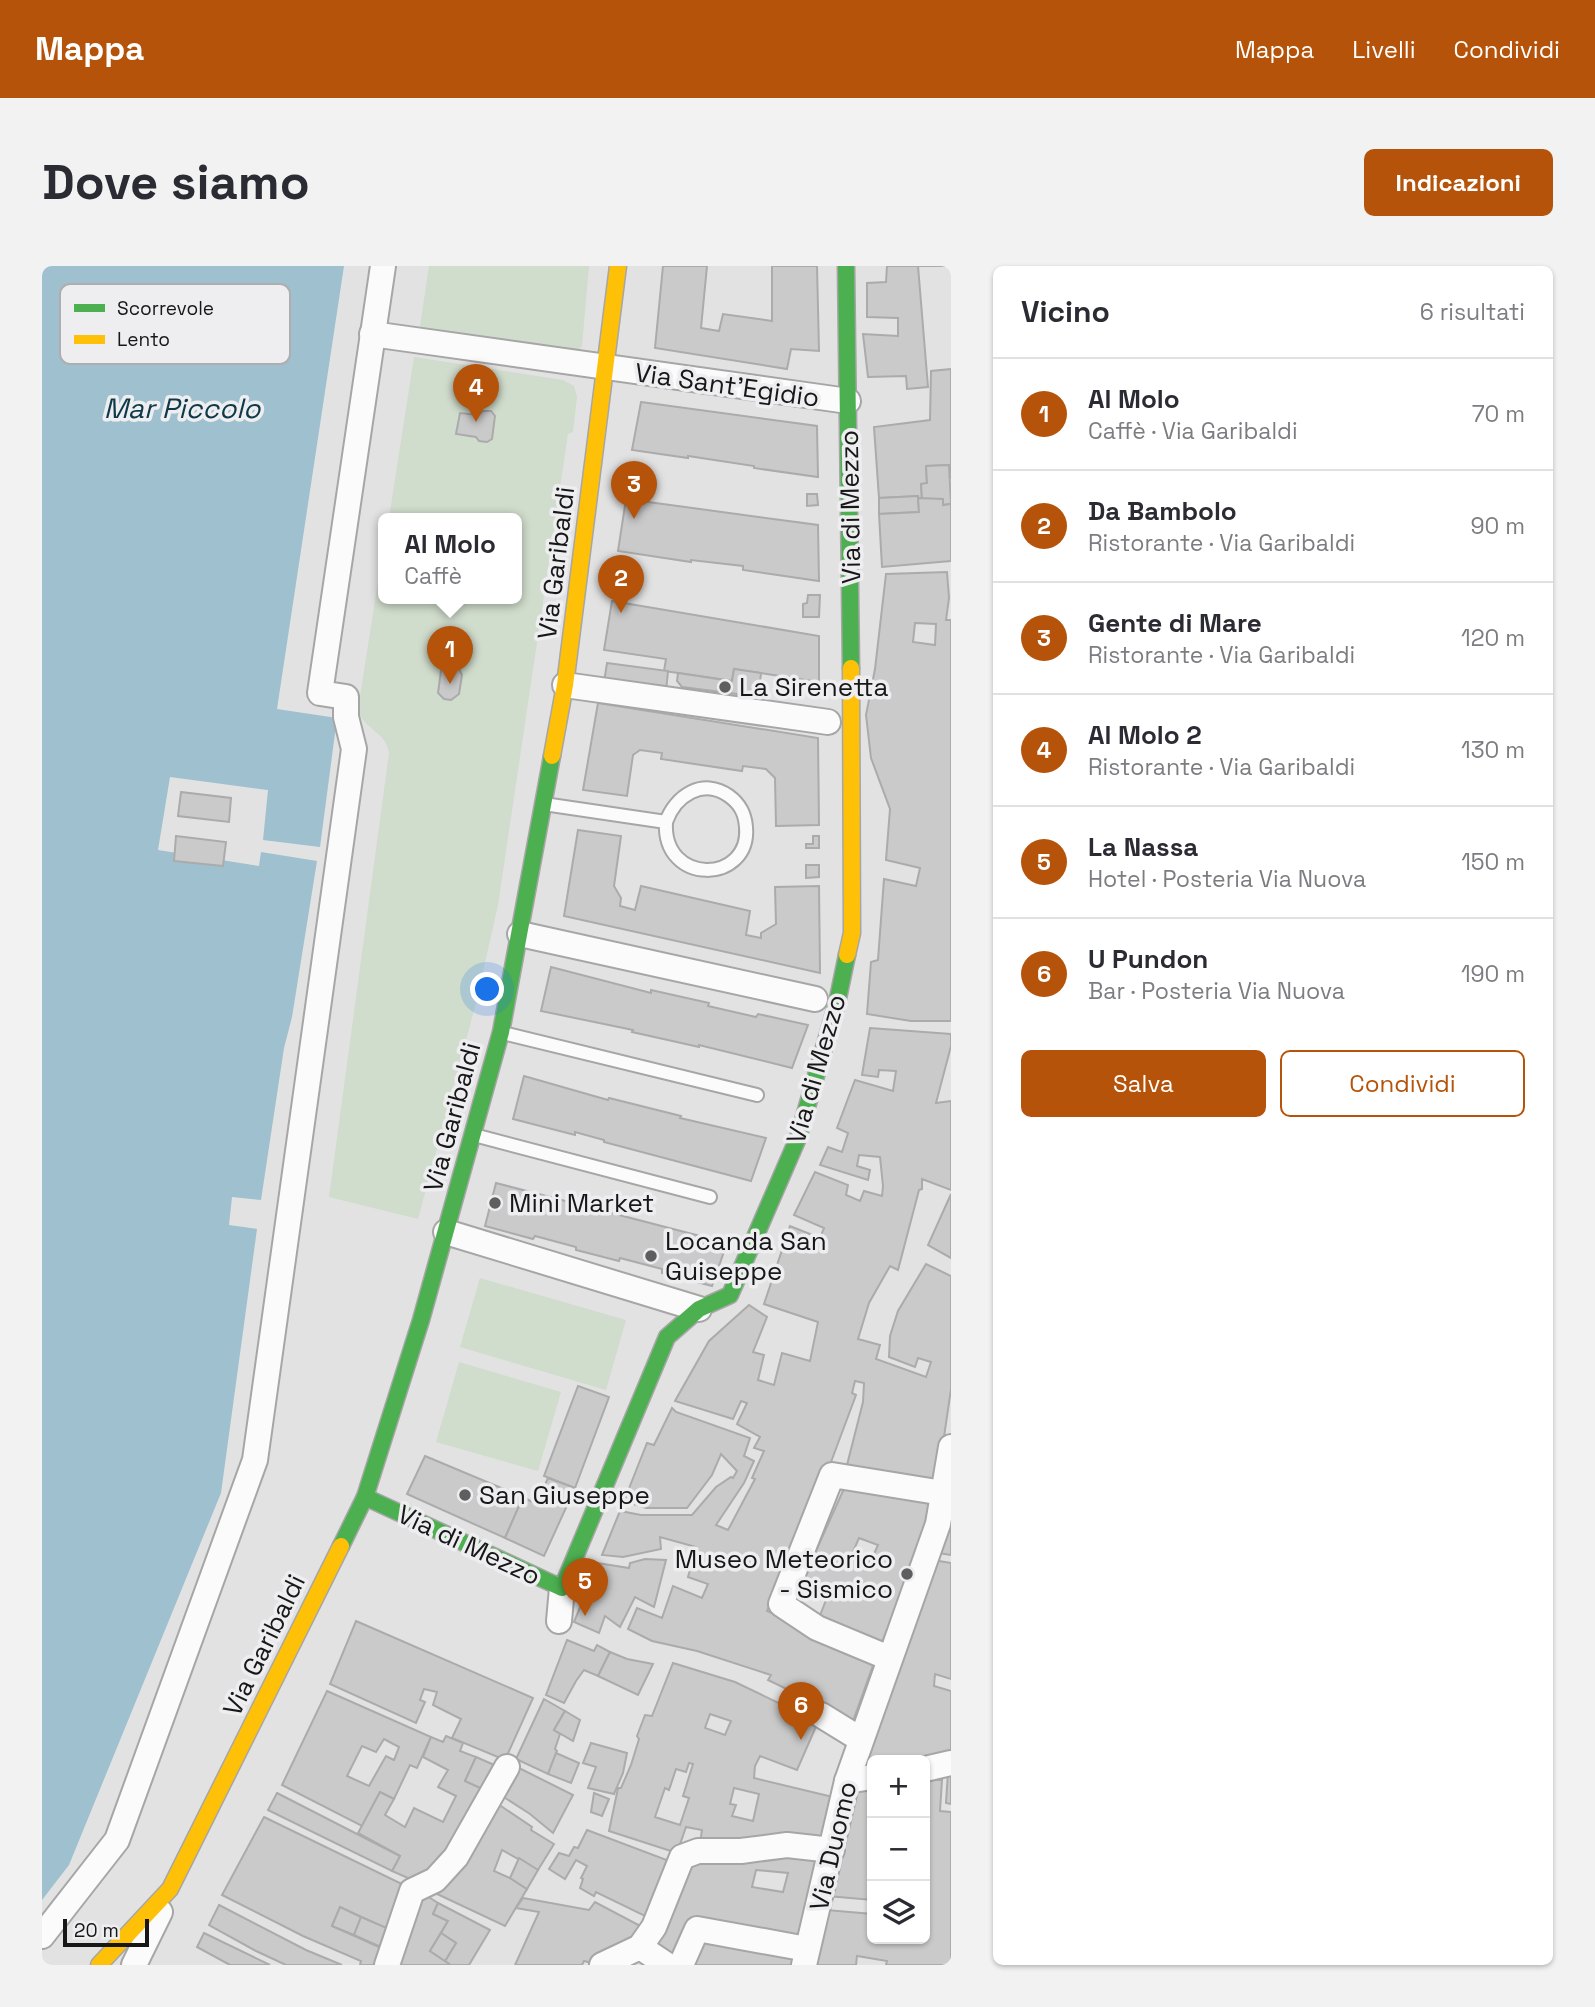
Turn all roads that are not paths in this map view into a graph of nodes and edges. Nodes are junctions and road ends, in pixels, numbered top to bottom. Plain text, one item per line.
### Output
1 (383, 266) edge
2 (618, 266) edge
3 (846, 266) edge
4 (372, 334) junction
5 (605, 368) junction
6 (848, 401) junction
7 (565, 685) junction
8 (828, 722) dead end
9 (544, 804) junction
10 (666, 822) junction
11 (520, 934) junction
12 (815, 999) dead end
13 (501, 1032) junction
14 (757, 1095) dead end
15 (473, 1134) junction
16 (710, 1197) dead end
17 (446, 1232) junction
18 (699, 1309) junction
19 (951, 1447) edge
20 (943, 1493) junction
21 (365, 1497) junction
22 (562, 1588) junction
23 (558, 1621) dead end
24 (889, 1658) junction
25 (821, 1715) dead end
26 (860, 1739) junction
27 (951, 1763) edge
28 (507, 1767) dead end
29 (930, 1768) edge
30 (867, 1778) edge
31 (847, 1781) junction
32 (832, 1850) junction
33 (170, 1889) junction
34 (42, 1936) edge
35 (640, 1947) junction
36 (800, 1956) edge
37 (99, 1965) edge
38 (134, 1965) edge
39 (387, 1965) edge
40 (602, 1965) edge
41 (667, 1965) edge
42 (681, 1965) edge

1 - 4 street
2 - 5 main road, Via Garibaldi
3 - 6 main road, Via di Mezzo
4 - 5 street, Via Sant'Egidio
4 - 34 street
5 - 6 street, Via Sant'Egidio
5 - 7 main road, Via Garibaldi
6 - 18 main road, Via di Mezzo
7 - 8 street
7 - 9 main road, Via Garibaldi
9 - 10 lane
9 - 11 main road, Via Garibaldi
10 - 10 lane
11 - 12 street
11 - 13 main road, Via Garibaldi
13 - 14 lane
13 - 15 main road, Via Garibaldi
15 - 16 lane
15 - 17 main road, Via Garibaldi
17 - 18 street
17 - 21 main road, Via Garibaldi
18 - 22 main road, Via di Mezzo
19 - 20 street, Via Duomo
20 - 24 street, Via Duomo
20 - 24 street
21 - 22 main road, Via di Mezzo
21 - 33 main road, Via Garibaldi
22 - 23 street
24 - 26 street, Via Duomo
25 - 26 street
26 - 31 street, Via Duomo
27 - 29 street
28 - 39 street
30 - 31 street
31 - 32 street, Via Duomo
32 - 35 street
32 - 36 street, Via Duomo
33 - 37 main road, Via Garibaldi
33 - 38 street
35 - 40 street
35 - 41 street
36 - 42 street

